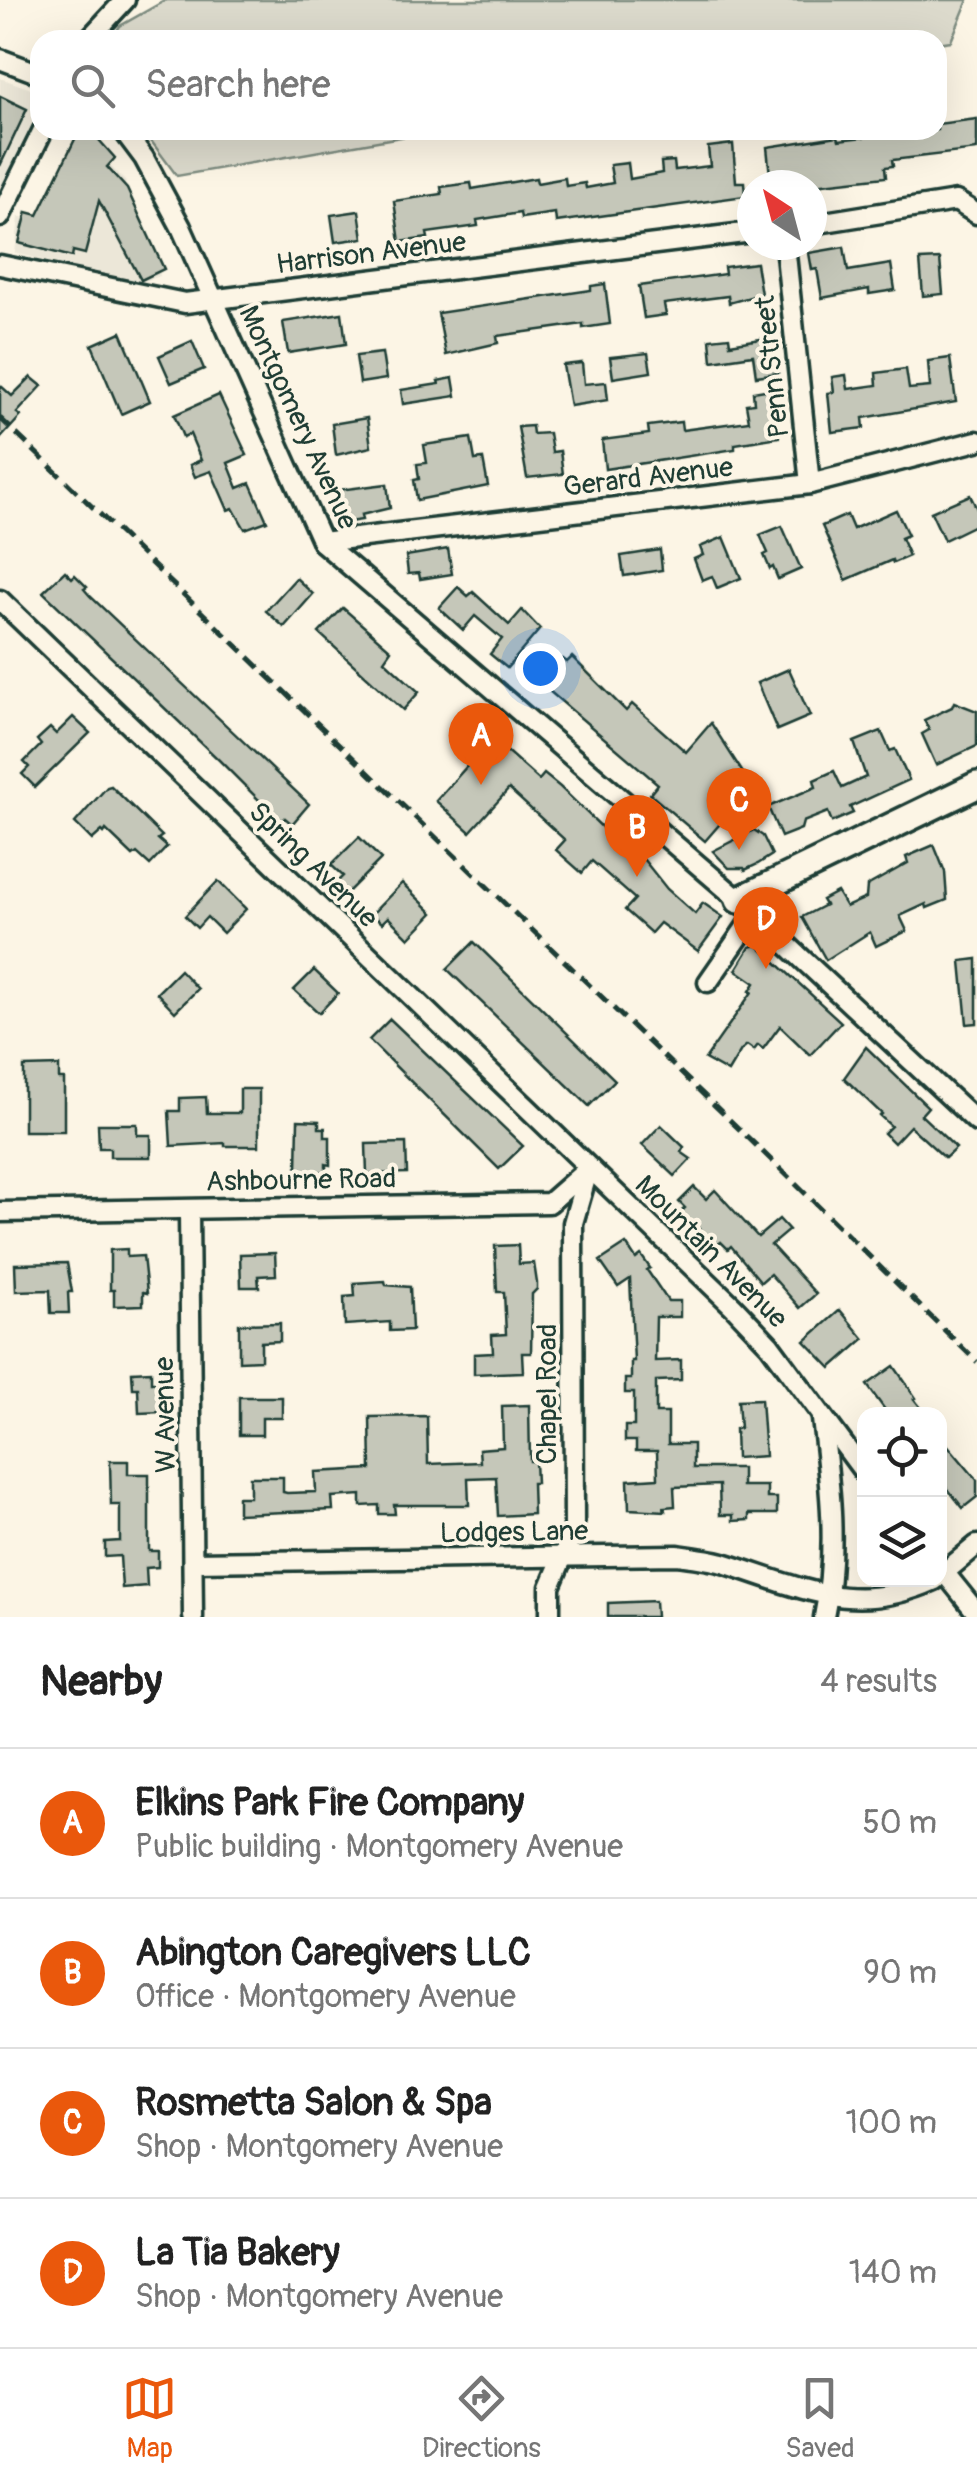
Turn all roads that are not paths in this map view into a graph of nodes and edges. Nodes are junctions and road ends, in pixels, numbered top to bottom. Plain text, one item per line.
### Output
1 (125, 0) edge
2 (97, 30) edge
3 (0, 59) edge
4 (30, 70) edge
5 (39, 140) edge
6 (130, 140) edge
7 (977, 214) edge
8 (0, 217) edge
9 (827, 222) edge
10 (737, 234) edge
11 (787, 260) edge
12 (0, 265) edge
13 (22, 272) junction
14 (0, 278) edge
15 (214, 300) junction
16 (977, 441) edge
17 (810, 484) junction
18 (322, 542) junction
19 (0, 600) edge
20 (977, 786) edge
21 (747, 907) junction
22 (708, 982) dead end
23 (977, 1122) edge
24 (589, 1168) junction
25 (0, 1212) edge
26 (188, 1212) junction
27 (822, 1418) junction
28 (857, 1463) edge
29 (977, 1545) edge
30 (563, 1558) junction
31 (193, 1562) junction
32 (947, 1569) edge
33 (947, 1582) edge
34 (923, 1587) edge
35 (825, 1612) edge
36 (977, 1614) edge
37 (194, 1617) edge
38 (550, 1617) edge

1 - 2 street
3 - 4 street
5 - 8 street
6 - 15 street, Montgomery Avenue
7 - 9 street
10 - 15 street, Harrison Avenue
11 - 17 street, Penn Street
12 - 13 street, Harrison Avenue
13 - 14 street
13 - 15 street, Harrison Avenue
15 - 18 street, Montgomery Avenue
16 - 17 street, Gerard Avenue
17 - 18 street, Gerard Avenue
18 - 21 street, Montgomery Avenue
19 - 24 street, Spring Avenue
20 - 21 street
21 - 22 street
21 - 23 street, Montgomery Avenue
24 - 26 street, Ashbourne Road
24 - 27 street, Mountain Avenue
24 - 30 street, Chapel Road
25 - 26 street, Ashbourne Road
26 - 31 street, W Avenue
27 - 28 street, Mountain Avenue
27 - 35 street
29 - 32 street
30 - 31 street, Lodges Lane
30 - 35 street, Lodges Lane
30 - 38 street, Chapel Road
31 - 37 street, W Avenue
33 - 36 street
34 - 35 street

